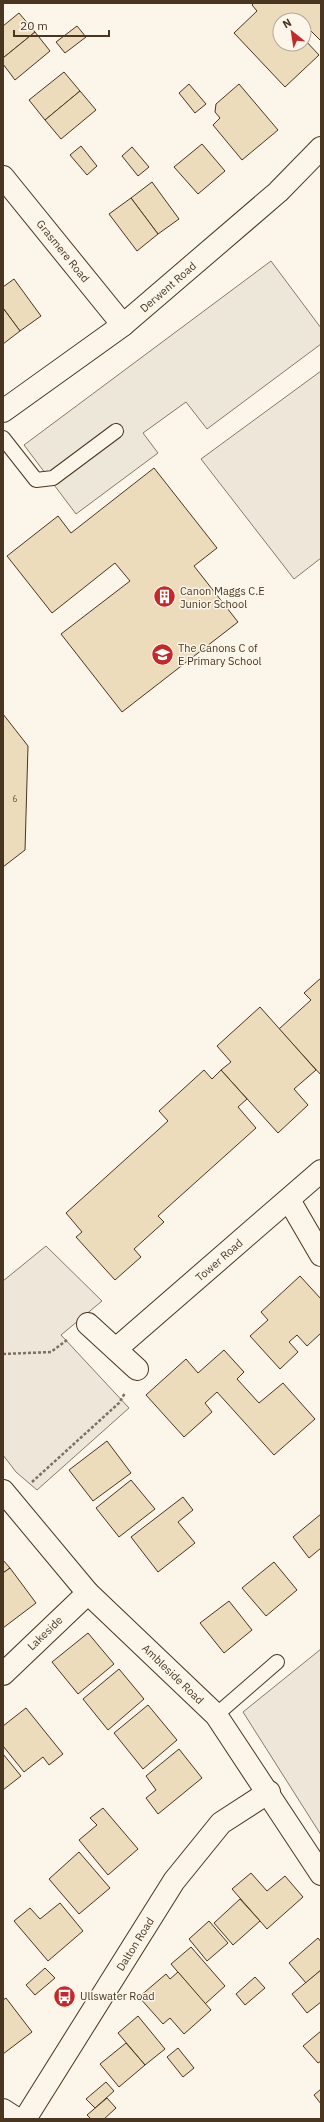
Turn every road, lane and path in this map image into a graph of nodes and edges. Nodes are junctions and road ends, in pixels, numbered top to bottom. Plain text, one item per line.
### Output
1 (321, 148) edge
2 (3, 177) edge
3 (123, 325) junction
4 (3, 411) edge
5 (116, 431) dead end
6 (3, 438) edge
7 (321, 1171) edge
8 (289, 1200) junction
9 (321, 1255) edge
10 (88, 1324) joint
11 (116, 1349) junction
12 (3, 1354) edge
13 (137, 1369) joint
14 (7, 1496) edge
15 (88, 1592) junction
16 (277, 1662) dead end
17 (3, 1674) edge
18 (216, 1715) junction
19 (268, 1792) junction
20 (321, 1874) edge
21 (3, 2110) edge
22 (17, 2119) edge
23 (25, 2119) edge

1 - 3 street, Derwent Road
2 - 3 street, Grasmere Road
3 - 4 street, Derwent Road
5 - 6 lane
7 - 8 street, Tower Road
8 - 9 street
8 - 11 street, Tower Road
10 - 11 street
10 - 12 path
11 - 13 street
13 - 14 path
14 - 15 street, Ambleside Road
15 - 17 street, Lakeside
15 - 18 street, Ambleside Road
16 - 18 lane
18 - 19 street, Ambleside Road
19 - 20 street, Ambleside Road
19 - 23 street, Dalton Road
21 - 22 street

